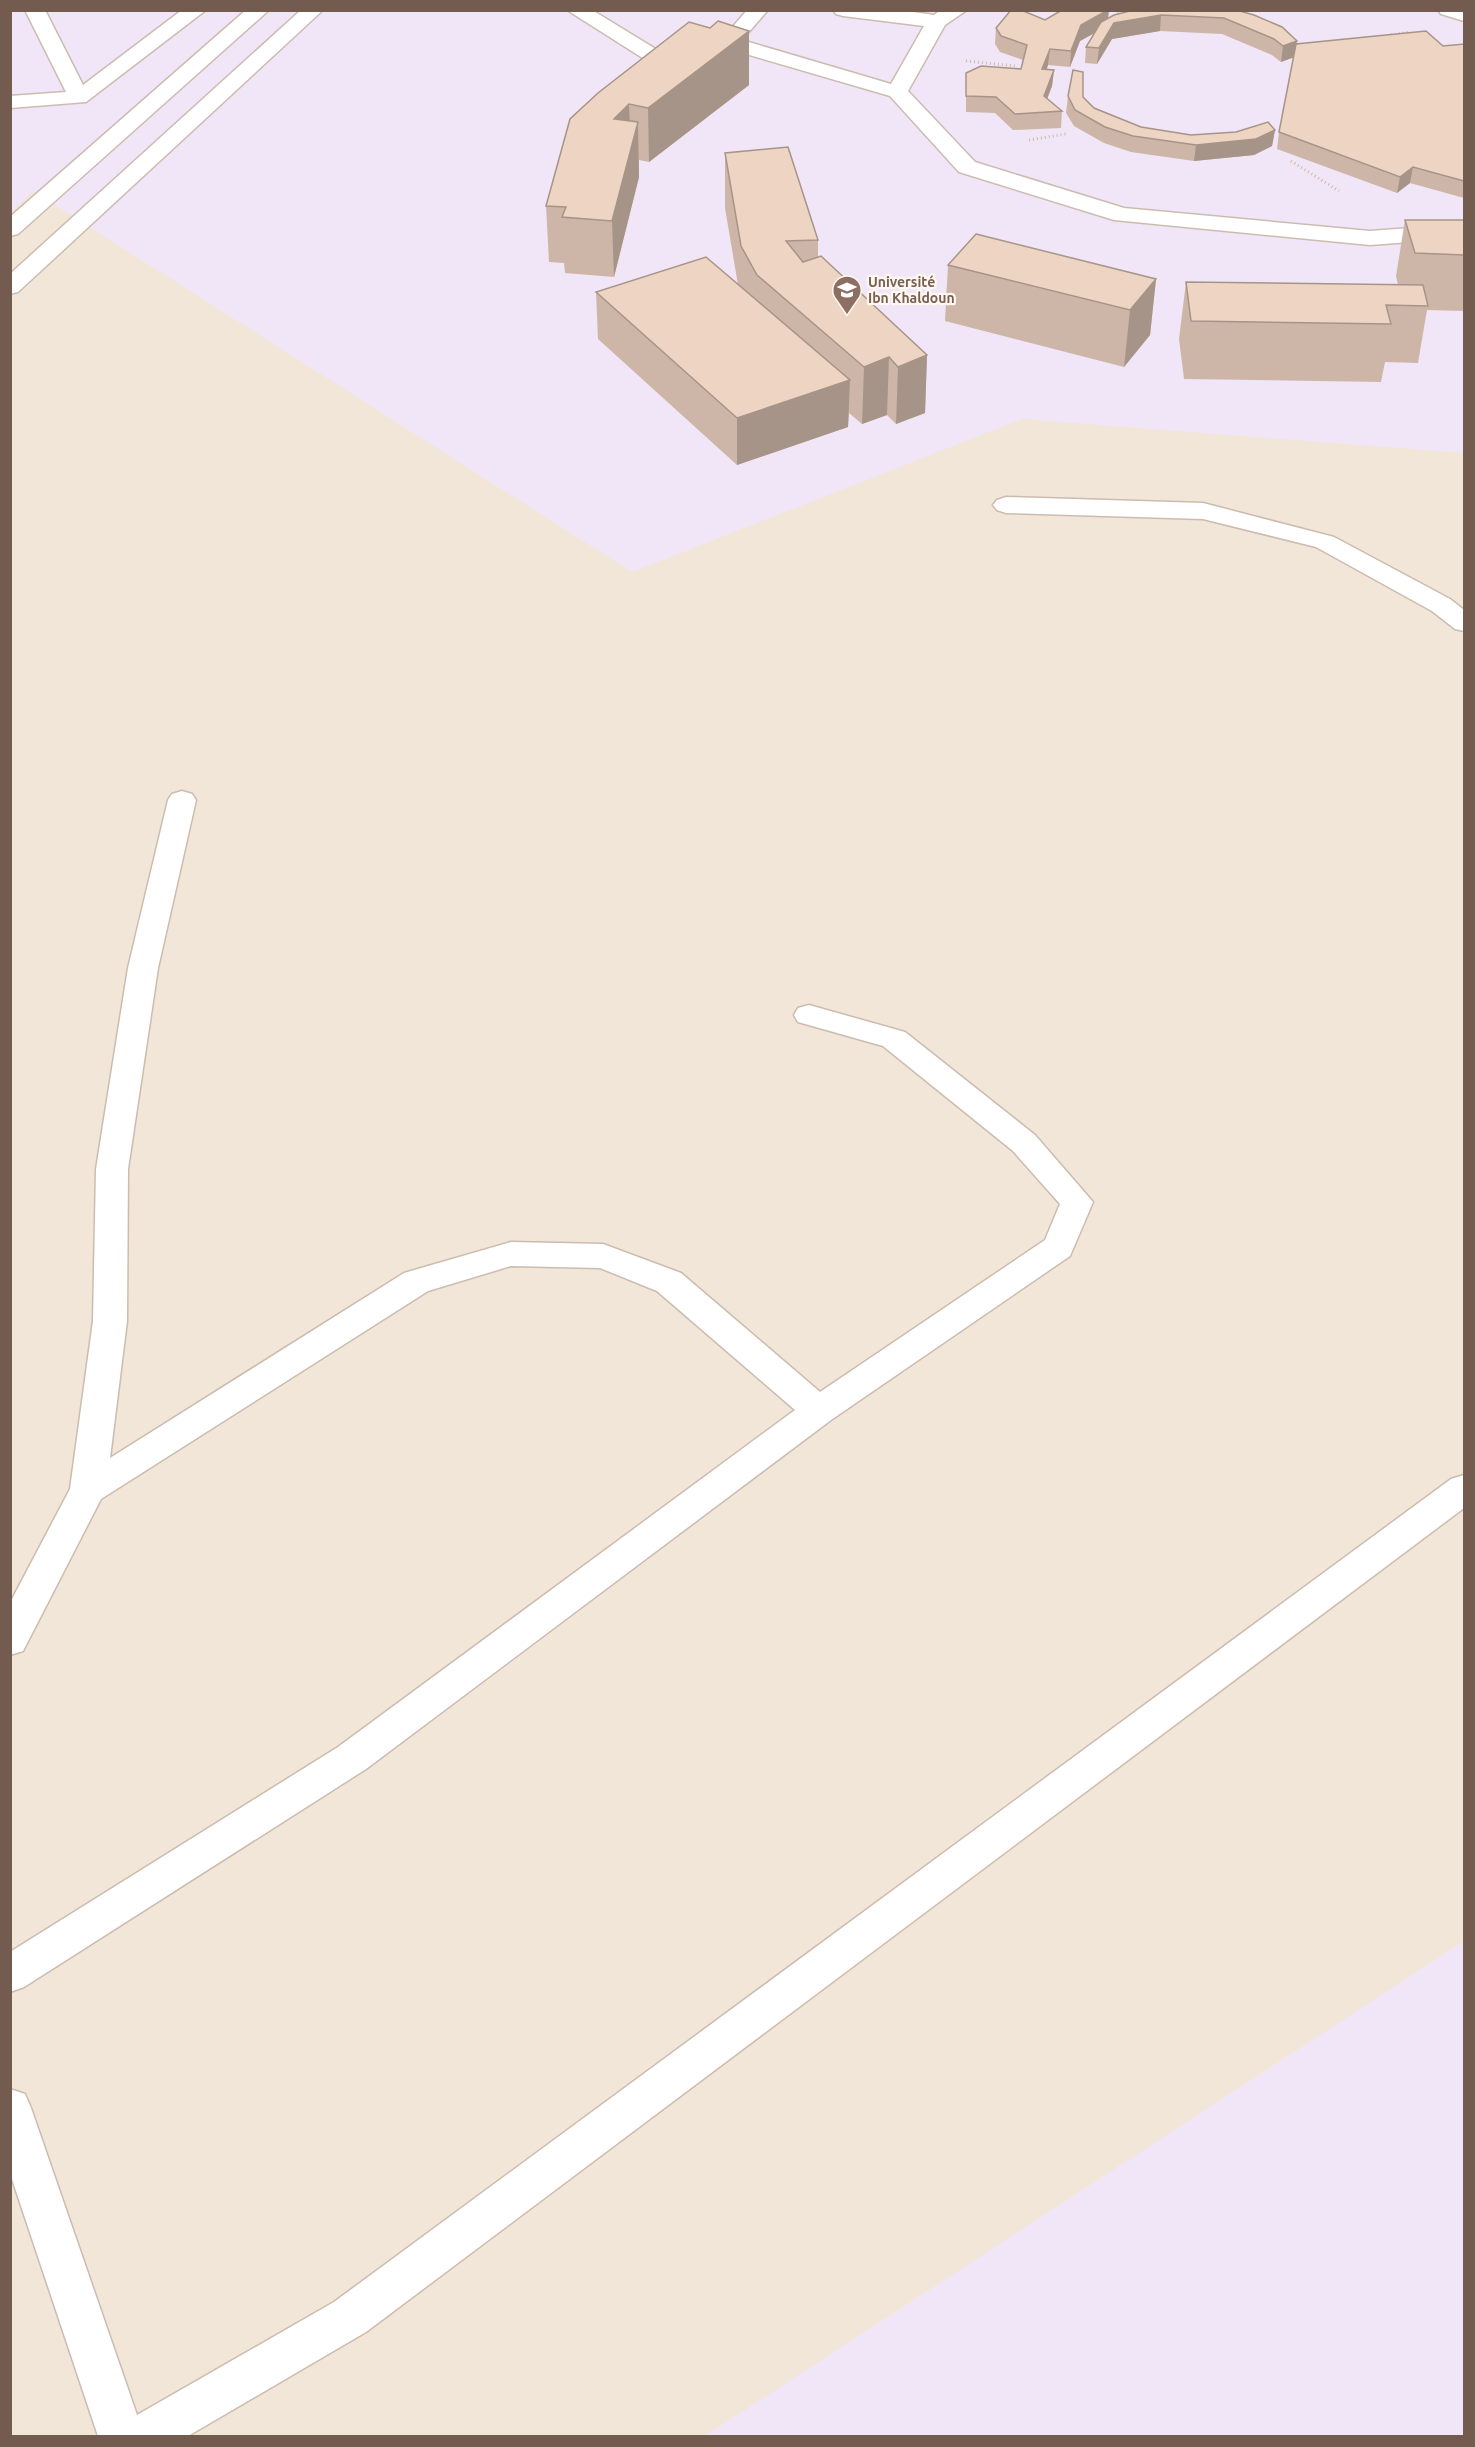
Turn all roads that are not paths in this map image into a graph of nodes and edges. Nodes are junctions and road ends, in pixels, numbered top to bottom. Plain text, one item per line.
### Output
1 (35, 10) edge
2 (196, 10) edge
3 (259, 10) edge
4 (313, 10) edge
5 (577, 10) edge
6 (758, 10) edge
7 (843, 10) edge
8 (957, 10) edge
9 (1449, 10) edge
10 (1464, 15) edge
11 (937, 21) junction
12 (729, 43) junction
13 (897, 92) junction
14 (79, 98) junction
15 (10, 102) edge
16 (10, 229) edge
17 (1464, 231) edge
18 (10, 287) edge
19 (1006, 505) dead end
20 (1464, 623) edge
21 (182, 800) dead end
22 (809, 1015) dead end
23 (819, 1411) junction
24 (1464, 1489) edge
25 (88, 1490) junction
26 (10, 1640) edge
27 (10, 1974) edge
28 (10, 2108) edge
29 (121, 2436) edge
30 (145, 2436) edge

1 - 14 street
2 - 14 street
3 - 16 street
4 - 18 street
5 - 12 street
6 - 12 street
7 - 11 street
8 - 11 street
9 - 10 street
11 - 13 street
12 - 13 street
13 - 17 street
14 - 15 street
19 - 20 street
21 - 25 street
22 - 23 street
23 - 25 street
23 - 27 street
24 - 30 street
25 - 26 street
28 - 29 street

